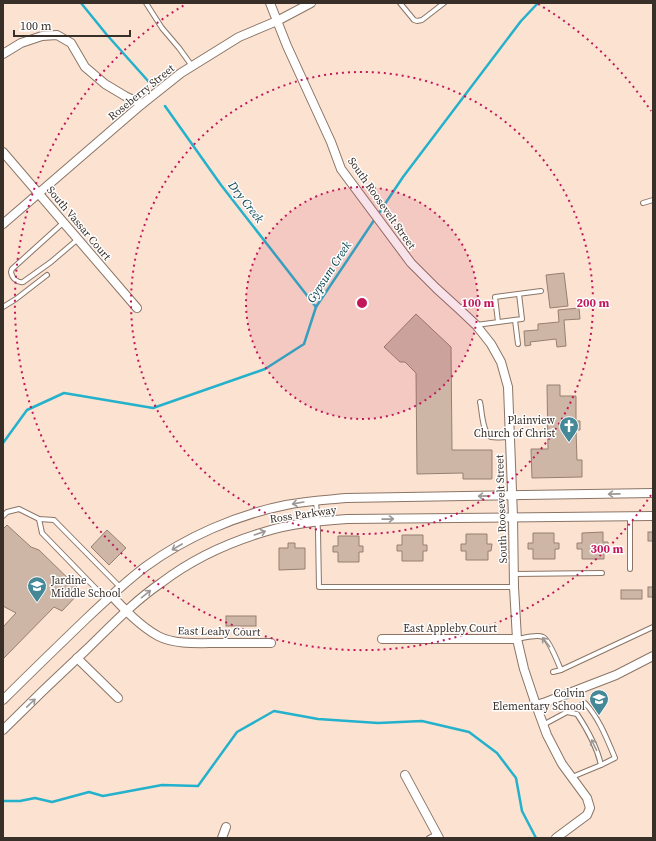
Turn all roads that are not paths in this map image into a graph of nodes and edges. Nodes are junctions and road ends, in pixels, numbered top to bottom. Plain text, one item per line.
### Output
1 (146, 3) edge
2 (270, 3) edge
3 (311, 3) edge
4 (400, 3) edge
5 (444, 3) edge
6 (277, 21) junction
7 (3, 54) edge
8 (192, 67) junction
9 (142, 104) junction
10 (3, 152) edge
11 (39, 193) junction
12 (653, 200) edge
13 (643, 203) dead end
14 (64, 222) junction
15 (3, 224) edge
16 (78, 238) junction
17 (47, 275) dead end
18 (541, 291) dead end
19 (519, 294) junction
20 (3, 307) edge
21 (137, 308) dead end
22 (515, 320) junction
23 (498, 322) junction
24 (476, 325) junction
25 (518, 344) dead end
26 (480, 402) dead end
27 (510, 437) junction
28 (653, 493) edge
29 (512, 495) junction
30 (316, 500) junction
31 (3, 516) edge
32 (630, 516) junction
33 (653, 516) edge
34 (513, 517) junction
35 (39, 519) junction
36 (317, 521) junction
37 (630, 569) dead end
38 (602, 573) dead end
39 (514, 574) junction
40 (514, 587) junction
41 (120, 588) junction
42 (109, 598) junction
43 (126, 611) junction
44 (653, 627) edge
45 (382, 639) dead end
46 (518, 639) junction
47 (271, 643) dead end
48 (653, 656) edge
49 (77, 658) junction
50 (561, 670) junction
51 (553, 672) dead end
52 (118, 698) dead end
53 (3, 700) edge
54 (536, 705) junction
55 (567, 712) junction
56 (543, 725) junction
57 (3, 730) edge
58 (601, 765) junction
59 (405, 775) dead end
60 (572, 777) junction
61 (226, 827) dead end
62 (435, 837) edge
63 (222, 838) edge
64 (556, 838) edge

1 - 8 lane
2 - 6 street, South Roosevelt Street
3 - 6 street, Roseberry Street
4 - 5 lane
6 - 8 street, Roseberry Street
6 - 24 street, South Roosevelt Street
7 - 9 street
8 - 9 street, Roseberry Street
9 - 11 street, Roseberry Street
10 - 11 street, South Vassar Court
11 - 14 street, South Vassar Court
11 - 15 street, Roseberry Street
12 - 13 lane
14 - 16 street, South Vassar Court
14 - 16 lane
16 - 21 street, South Vassar Court
17 - 20 lane
18 - 19 lane
19 - 22 lane
19 - 23 lane
22 - 23 lane
22 - 25 lane
23 - 24 lane
24 - 27 street, South Roosevelt Street
26 - 27 lane
27 - 29 street, South Roosevelt Street
28 -> 29 street, Ross Parkway
29 -> 30 street, Ross Parkway
29 - 34 street, South Roosevelt Street
30 - 36 lane
30 -> 41 street, Ross Parkway
31 - 35 lane
32 - 33 street, Ross Parkway
32 - 34 street, Ross Parkway
32 - 37 lane
36 -> 34 street, Ross Parkway
34 - 39 street, South Roosevelt Street
35 - 41 lane
35 - 42 lane
36 - 40 lane
43 -> 36 street, Ross Parkway
38 - 39 lane
39 - 40 street, South Roosevelt Street
40 - 46 street, South Roosevelt Street
41 - 42 street, Ross Parkway
42 - 43 street, East Leahy Court
42 - 53 street, Ross Parkway
43 - 47 street, East Leahy Court
43 - 49 street, Ross Parkway
44 - 50 lane
45 - 46 street, East Appleby Court
50 -> 46 lane
46 - 54 street, South Roosevelt Street
48 - 54 street
49 - 52 street
57 -> 49 street, Ross Parkway
50 - 51 lane
54 - 56 street, South Roosevelt Street
55 - 56 lane
58 -> 55 lane
55 - 58 lane
56 - 60 street, South Roosevelt Street
58 - 60 lane
59 - 62 street
60 - 64 street, South Roosevelt Street
61 - 63 street

